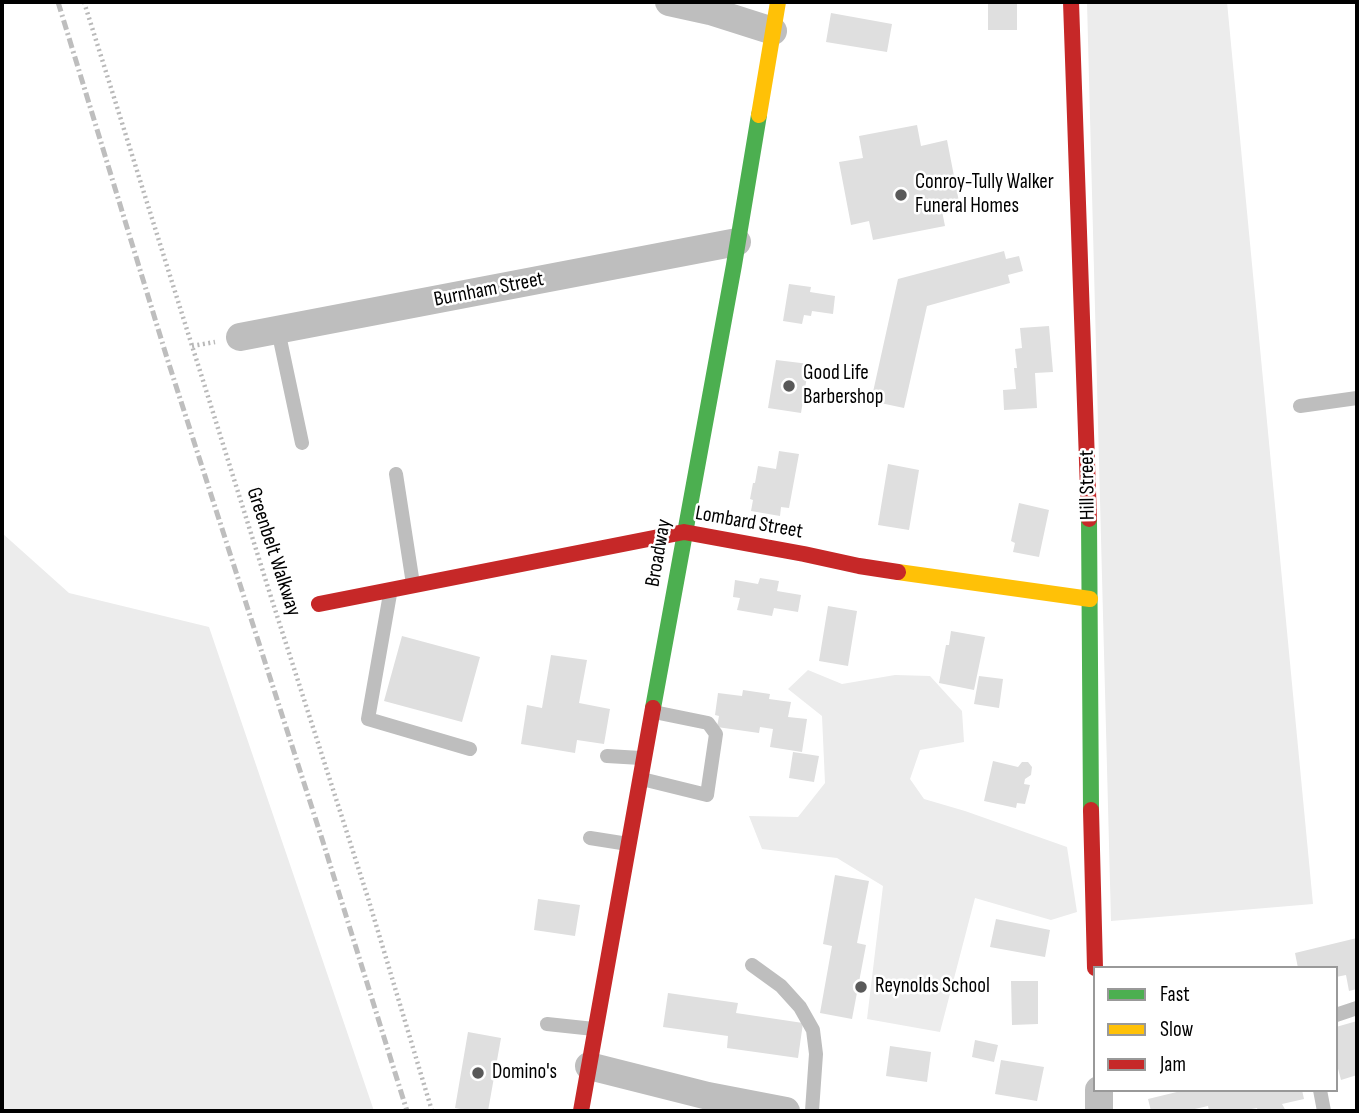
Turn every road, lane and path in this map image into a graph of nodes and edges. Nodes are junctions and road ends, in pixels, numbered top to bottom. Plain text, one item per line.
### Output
1 (83, 2) edge
2 (669, 2) edge
3 (778, 2) edge
4 (1071, 2) edge
5 (773, 31) junction
6 (737, 242) junction
7 (278, 330) junction
8 (240, 337) dead end
9 (1357, 398) edge
10 (1300, 406) dead end
11 (302, 443) dead end
12 (396, 474) dead end
13 (684, 532) junction
14 (413, 585) junction
15 (391, 589) junction
16 (1090, 599) junction
17 (319, 604) dead end
18 (652, 711) junction
19 (470, 749) dead end
20 (607, 756) dead end
21 (644, 758) junction
22 (640, 779) junction
23 (590, 838) dead end
24 (629, 844) junction
25 (752, 965) dead end
26 (1095, 966) edge
27 (1357, 1008) edge
28 (1338, 1014) edge
29 (547, 1024) dead end
30 (595, 1030) junction
31 (589, 1066) junction
32 (1099, 1092) edge
33 (1320, 1092) edge
34 (432, 1111) edge
35 (581, 1111) edge
36 (786, 1111) edge
37 (812, 1111) edge
38 (1099, 1111) edge
39 (1324, 1111) edge

1 - 34 path, Greenbelt Walkway
2 - 5 street
3 - 5 street, Broadway
4 - 16 street, Hill Street
5 - 6 street, Broadway
6 - 7 street, Burnham Street
6 - 13 street, Broadway
7 - 8 street, Burnham Street
7 - 11 lane
9 - 10 lane
12 - 14 lane
13 - 14 street, Lombard Street
13 - 16 street, Lombard Street
13 - 18 street, Broadway
14 - 15 street, Lombard Street
15 - 17 street, Lombard Street
15 - 19 lane
16 - 26 street, Hill Street
18 - 21 street, Broadway
18 - 22 lane
20 - 21 lane
21 - 22 street, Broadway
22 - 24 street, Broadway
23 - 24 lane
24 - 30 street, Broadway
25 - 37 lane
27 - 28 lane
29 - 30 lane
30 - 31 street, Broadway
31 - 35 street, Broadway
31 - 36 street
32 - 38 street
33 - 39 lane

